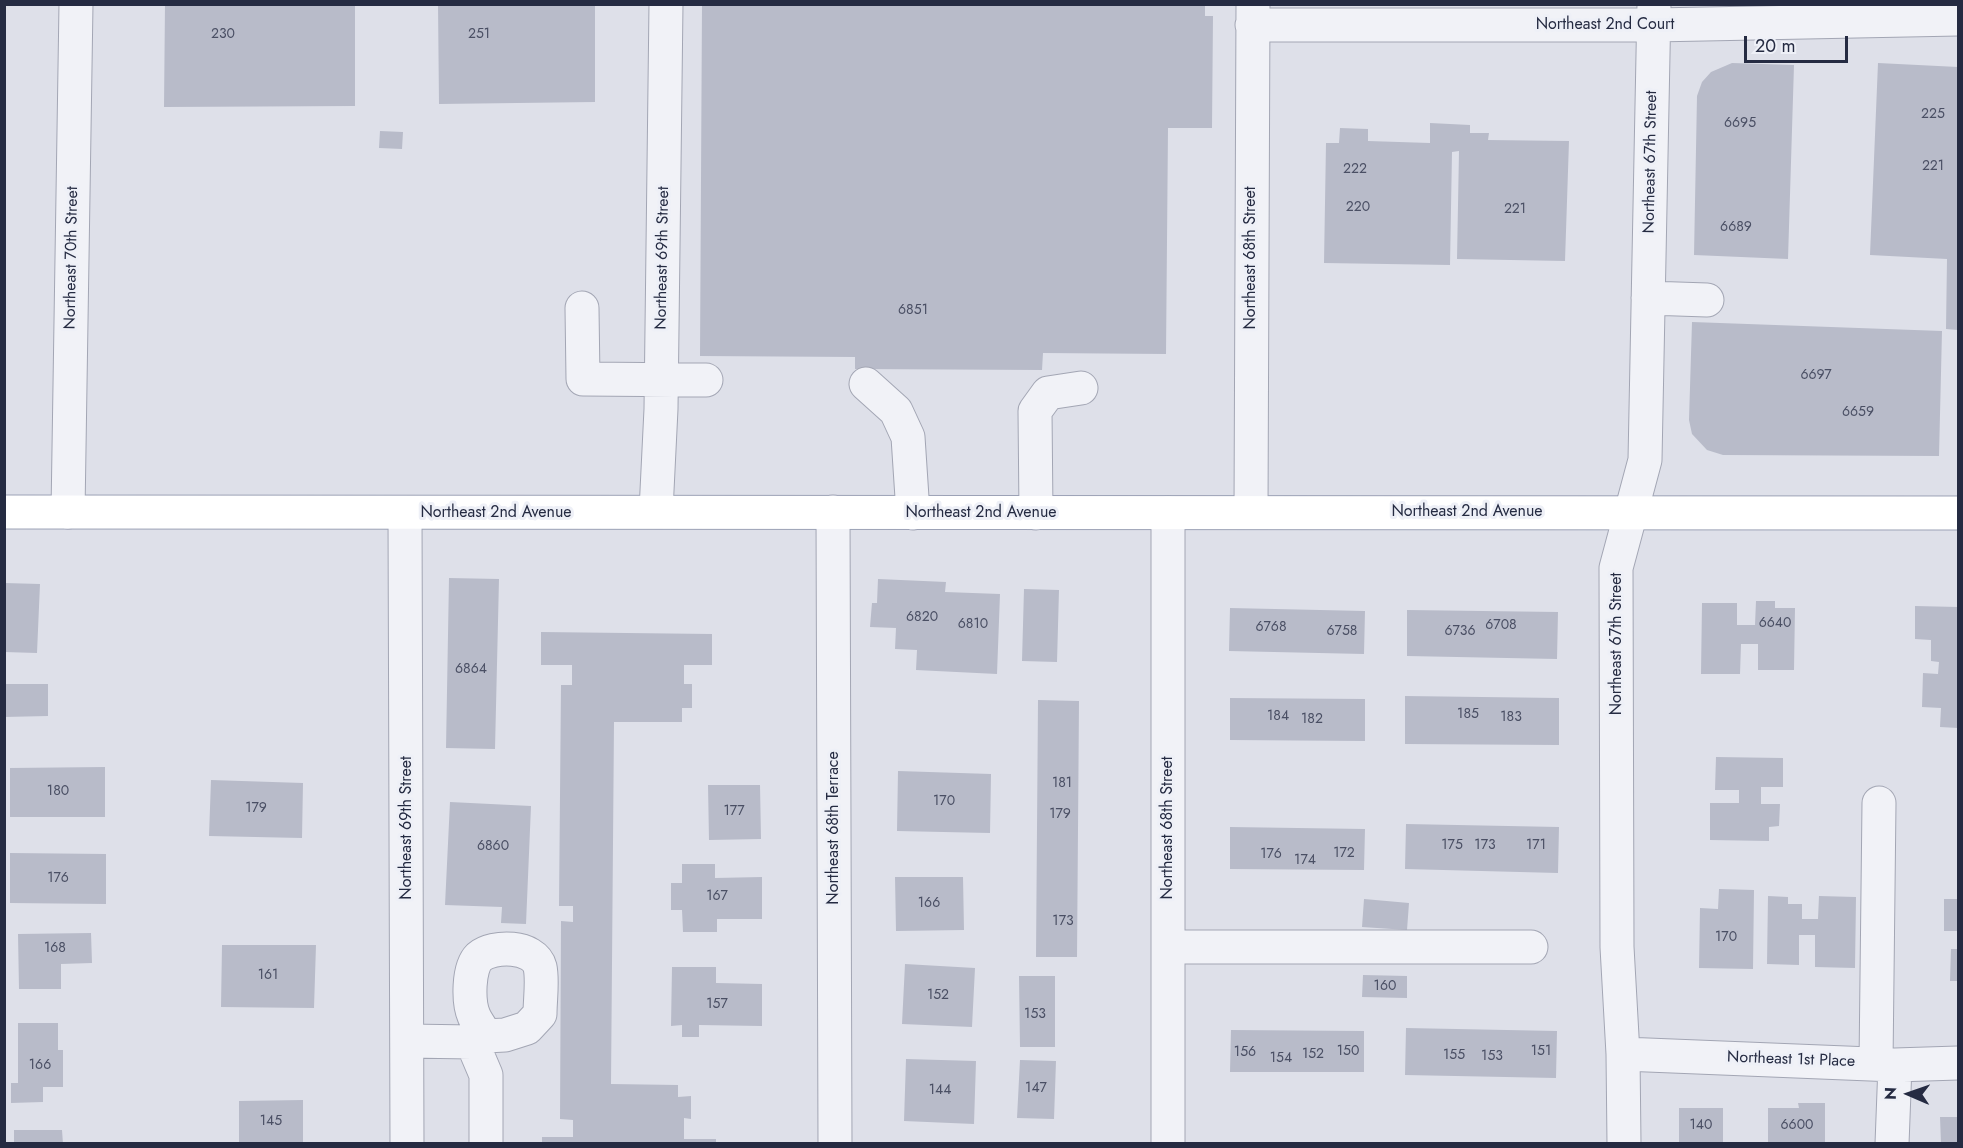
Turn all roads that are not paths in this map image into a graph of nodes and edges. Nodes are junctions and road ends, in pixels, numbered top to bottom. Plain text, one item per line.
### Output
1 (76, 4) edge
2 (666, 4) edge
3 (1252, 15) edge
4 (1654, 15) edge
5 (1959, 19) edge
6 (1648, 298) junction
7 (1707, 300) dead end
8 (582, 308) dead end
9 (661, 380) junction
10 (706, 380) dead end
11 (866, 384) dead end
12 (1081, 388) dead end
13 (656, 511) junction
14 (4, 512) edge
15 (68, 512) junction
16 (833, 512) junction
17 (1251, 512) junction
18 (1632, 512) junction
19 (405, 513) junction
20 (913, 513) junction
21 (1036, 513) junction
22 (1168, 513) junction
23 (1959, 513) edge
24 (1879, 803) dead end
25 (1168, 947) junction
26 (1531, 947) dead end
27 (408, 1041) junction
28 (1623, 1054) junction
29 (1959, 1063) edge
30 (1886, 1064) junction
31 (407, 1143) edge
32 (486, 1143) edge
33 (835, 1143) edge
34 (1168, 1143) edge
35 (1624, 1143) edge
36 (1892, 1143) edge

1 - 15 street, Northeast 70th Street
2 - 9 street, Northeast 69th Street
3 - 4 street, Northeast 2nd Court
3 - 17 street, Northeast 68th Street
4 - 5 street, Northeast 2nd Court
4 - 6 street, Northeast 67th Street
6 - 7 street
6 - 18 street, Northeast 67th Street
8 - 9 street
9 - 10 street
9 - 13 street, Northeast 69th Street
11 - 20 street
12 - 21 street
13 - 16 main road, Northeast 2nd Avenue
13 - 19 main road, Northeast 2nd Avenue
14 - 15 main road, Northeast 2nd Avenue
15 - 19 main road, Northeast 2nd Avenue
16 - 20 main road, Northeast 2nd Avenue
16 - 33 street, Northeast 68th Terrace
17 - 18 main road, Northeast 2nd Avenue
17 - 22 main road, Northeast 2nd Avenue
18 - 23 main road, Northeast 2nd Avenue
18 - 28 street, Northeast 67th Street
19 - 27 street, Northeast 69th Street
20 - 21 main road, Northeast 2nd Avenue
21 - 22 main road, Northeast 2nd Avenue
22 - 25 street, Northeast 68th Street
24 - 30 street
25 - 26 street
25 - 34 street, Northeast 68th Street
27 - 31 street, Northeast 69th Street
27 - 32 street
28 - 30 street, Northeast 1st Place
28 - 35 street, Northeast 67th Street
29 - 30 street, Northeast 1st Place
30 - 36 street

